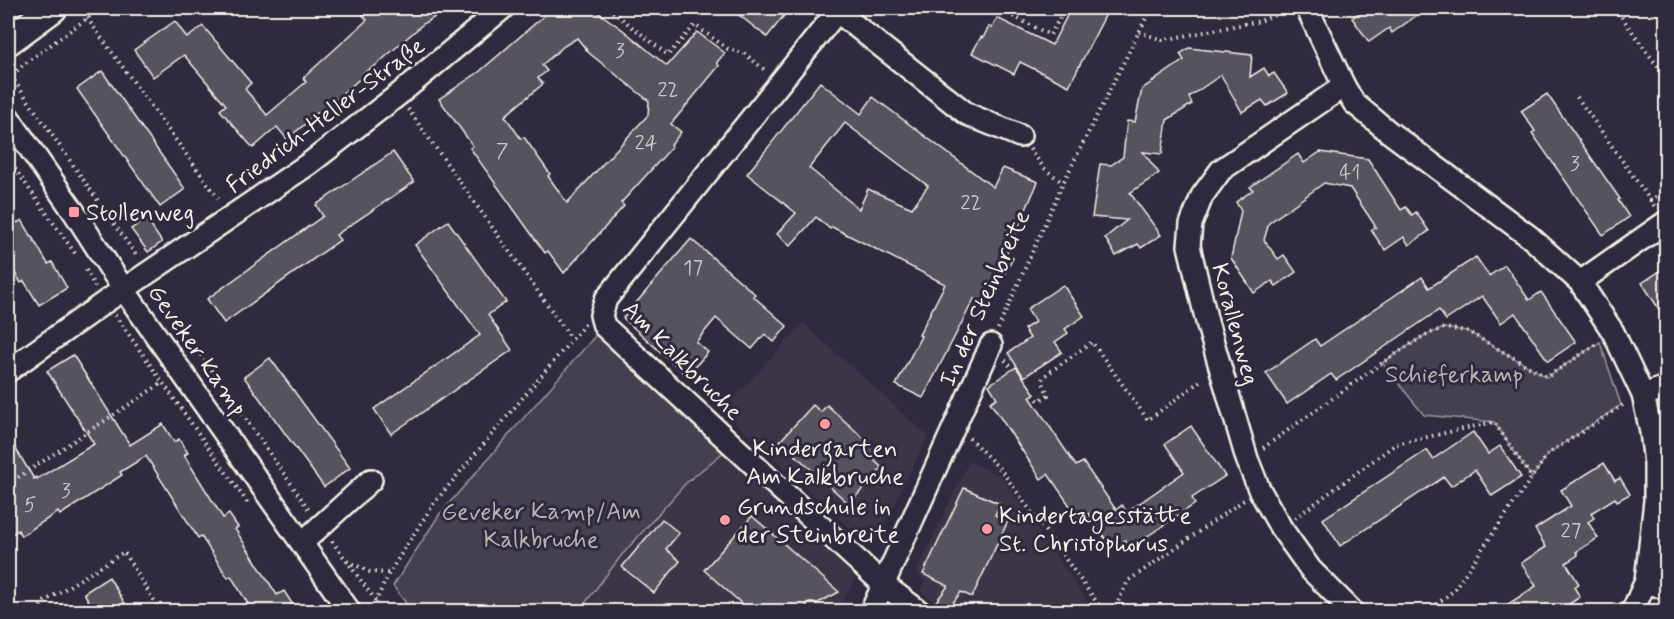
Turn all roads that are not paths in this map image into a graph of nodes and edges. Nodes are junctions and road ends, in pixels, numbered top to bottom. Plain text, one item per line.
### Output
1 (53, 8) edge
2 (503, 8) edge
3 (1307, 8) edge
4 (837, 9) edge
5 (8, 41) edge
6 (1344, 86) junction
7 (8, 117) edge
8 (1020, 136) road end
9 (1666, 223) edge
10 (1580, 282) junction
11 (124, 290) junction
12 (991, 345) road end
13 (8, 371) edge
14 (1666, 387) edge
15 (1643, 395) junction
16 (371, 480) dead end
17 (303, 542) junction
18 (1646, 581) junction
19 (884, 585) junction
20 (1666, 589) edge
21 (351, 612) edge
22 (871, 612) edge
23 (920, 612) edge
24 (1353, 612) edge
25 (1632, 612) edge

1 - 5 main road
2 - 11 street, Friedrich-Heller-Straße
3 - 6 street
4 - 8 street
4 - 19 street, Am Kalkbruche
6 - 10 street
6 - 24 street, Korallenweg
7 - 11 street, Geveker Kamp
9 - 10 street
10 - 15 street
11 - 13 street
11 - 17 street, Geveker Kamp
12 - 19 street, In der Steinbreite
14 - 15 street
15 - 18 street
16 - 17 street
17 - 21 street, Geveker Kamp
18 - 20 street
18 - 25 street
19 - 22 street, In der Steinbreite
19 - 23 street, Am Kalkbruche

